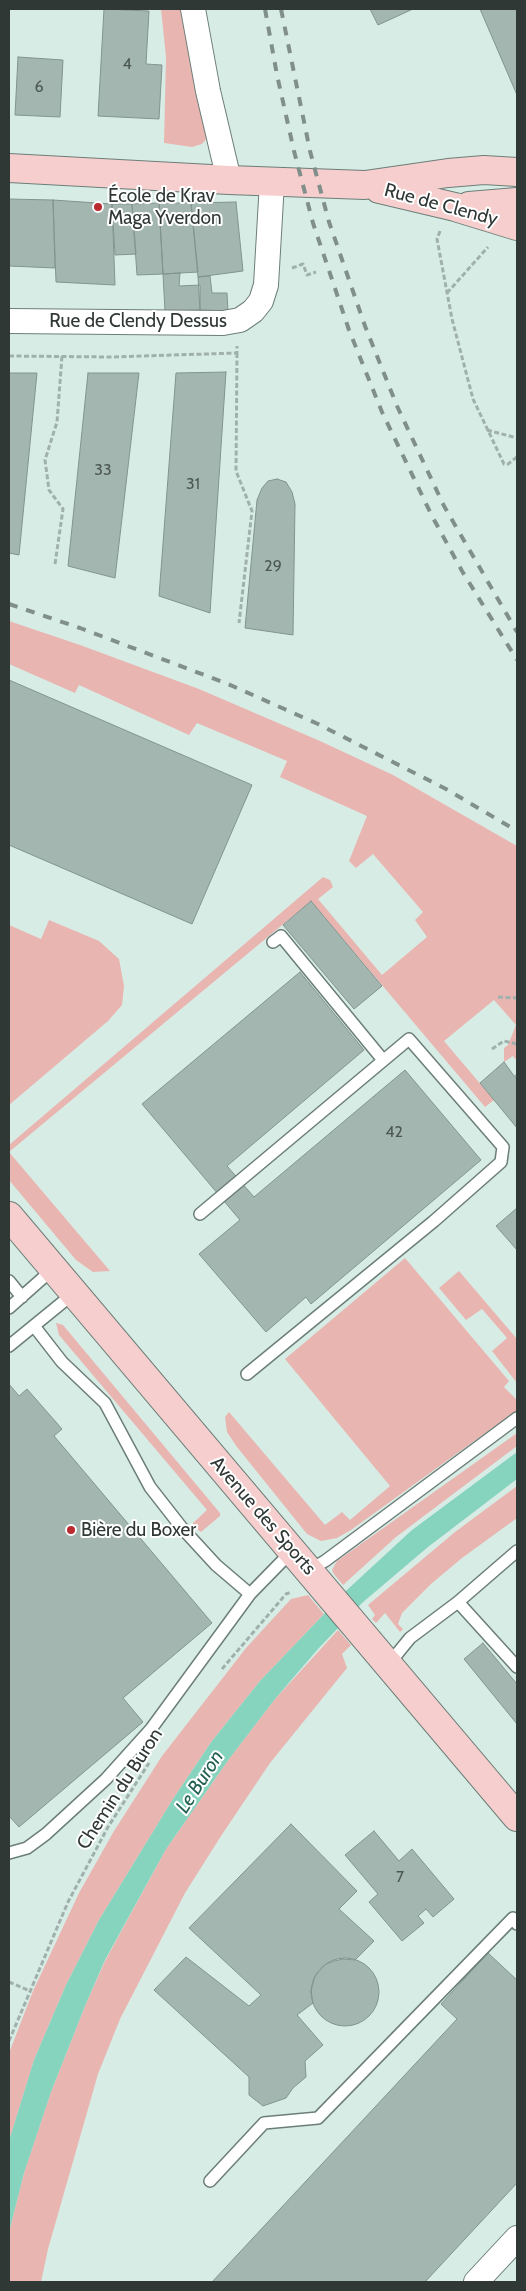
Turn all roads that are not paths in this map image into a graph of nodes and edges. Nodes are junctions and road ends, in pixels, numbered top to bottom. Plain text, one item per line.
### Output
1 (193, 9) edge
2 (9, 168) edge
3 (517, 172) edge
4 (229, 180) junction
5 (272, 182) junction
6 (365, 185) junction
7 (517, 202) edge
8 (455, 207) junction
9 (517, 226) edge
10 (9, 321) edge
11 (274, 942) dead end
12 (384, 1060) junction
13 (200, 1214) dead end
14 (9, 1216) edge
15 (53, 1269) junction
16 (9, 1281) edge
17 (74, 1293) junction
18 (22, 1297) junction
19 (9, 1308) edge
20 (34, 1326) junction
21 (9, 1346) edge
22 (247, 1374) dead end
23 (517, 1418) edge
24 (517, 1551) edge
25 (304, 1574) junction
26 (250, 1594) junction
27 (458, 1602) junction
28 (388, 1665) junction
29 (517, 1667) edge
30 (517, 1817) edge
31 (9, 1853) edge
32 (517, 1924) edge
33 (210, 2181) dead end
34 (517, 2238) edge
35 (476, 2282) edge

1 - 4 street
2 - 4 street, Rue de Clendy
3 - 6 street, Rue de Clendy
4 - 5 street, Rue de Clendy
5 - 6 street, Rue de Clendy
5 - 10 street, Rue de Clendy Dessus
6 - 8 street, Rue de Clendy
7 - 8 street
8 - 9 street, Rue de Clendy
11 - 12 lane
12 - 13 lane
12 - 22 lane
14 - 15 street, Avenue des Sports
15 - 17 street, Avenue des Sports
15 - 18 lane
16 - 18 lane
17 - 20 lane
17 - 25 street, Avenue des Sports
18 - 19 lane
20 - 21 lane
20 - 26 lane
23 - 25 lane
24 - 27 lane
25 - 26 lane
25 - 28 street, Avenue des Sports
26 - 31 lane
27 - 28 lane
27 - 29 lane
28 - 30 street, Avenue des Sports
32 - 33 lane
34 - 35 street

